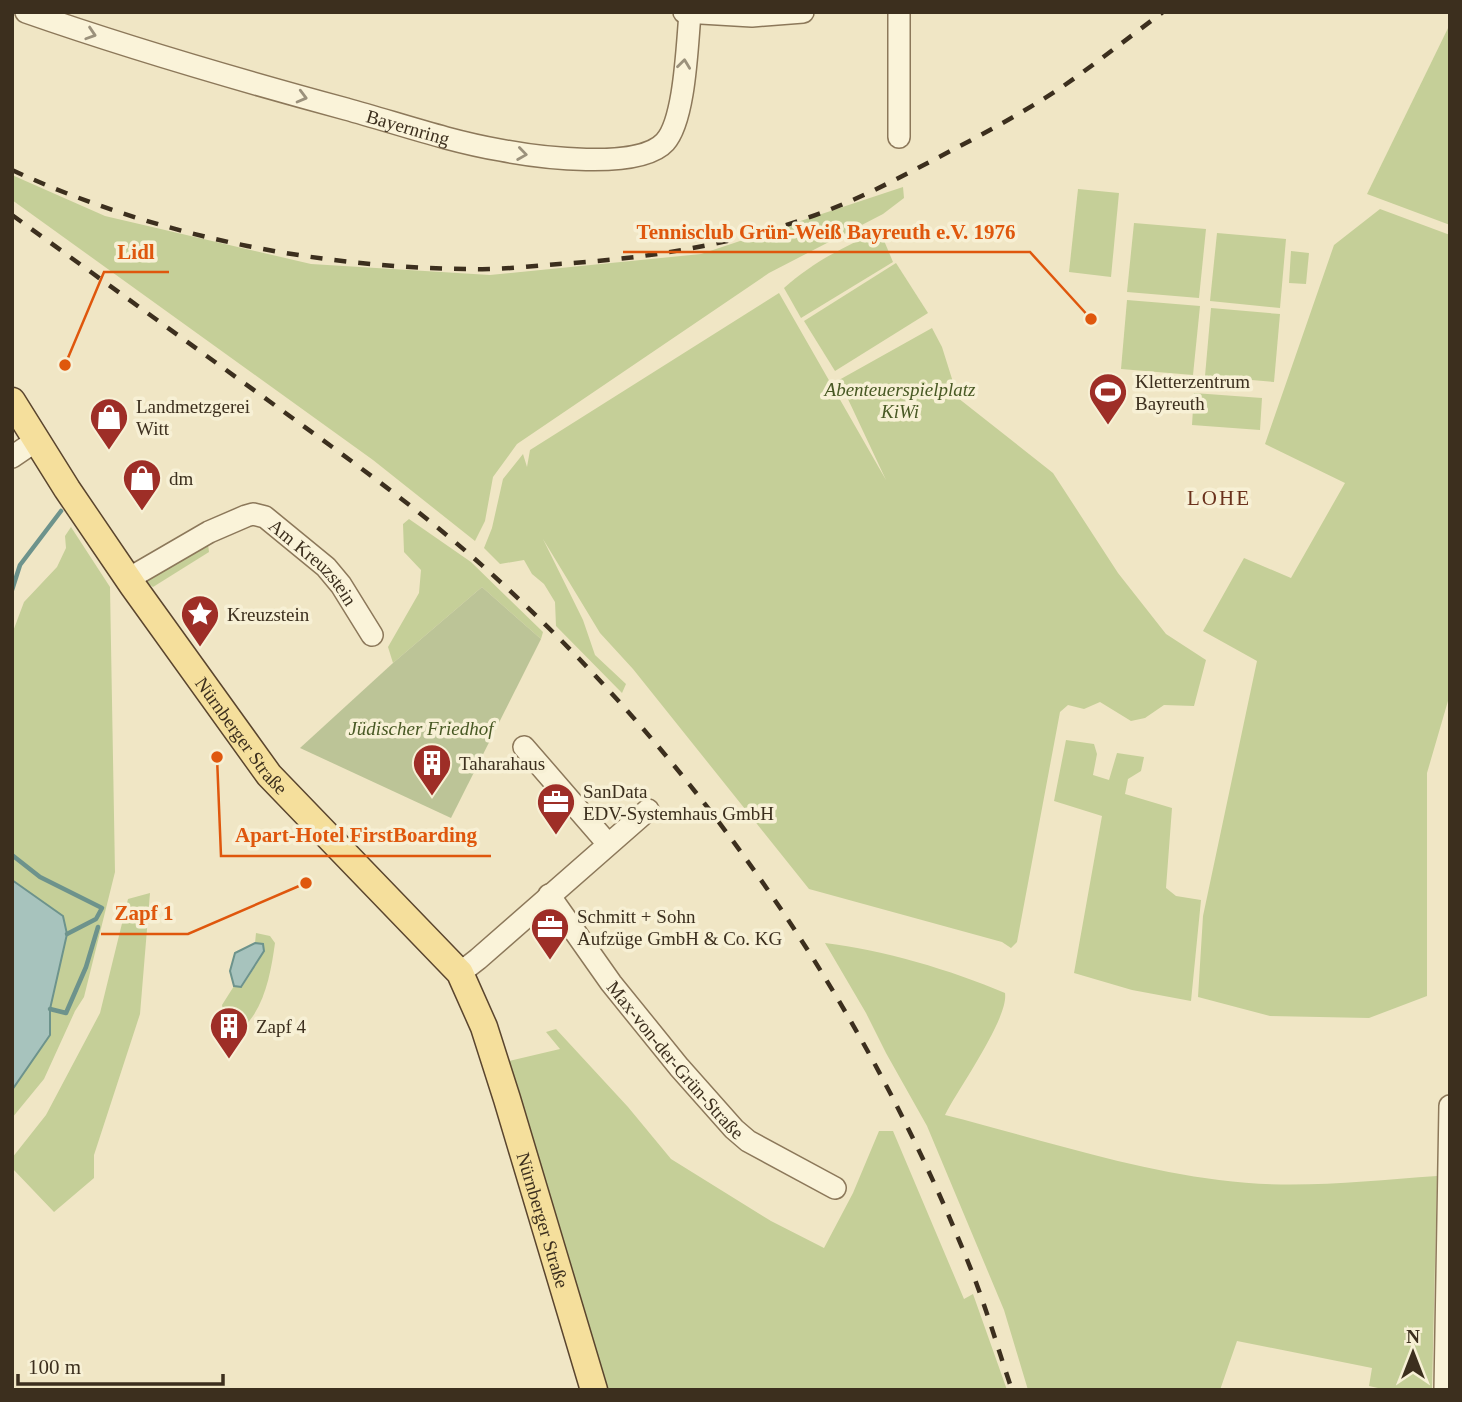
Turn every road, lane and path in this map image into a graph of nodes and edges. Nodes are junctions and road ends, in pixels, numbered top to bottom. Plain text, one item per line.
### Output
1 (26, 12) edge
2 (803, 12) edge
3 (899, 12) edge
4 (687, 13) edge
5 (900, 137) dead end
6 (12, 401) edge
7 (37, 440) junction
8 (12, 457) edge
9 (128, 579) junction
10 (372, 635) dead end
11 (524, 747) dead end
12 (648, 810) dead end
13 (608, 844) junction
14 (549, 895) junction
15 (460, 972) junction
16 (1450, 1106) edge
17 (835, 1188) dead end
18 (594, 1390) edge
19 (1445, 1390) edge

1 -> 4 street, Bayernring
2 - 4 street
3 - 5 street
6 - 7 main road, Nürnberger Straße
7 - 8 street
7 - 9 main road, Nürnberger Straße
9 - 10 street, Am Kreuzstein
9 - 15 main road, Nürnberger Straße
11 - 13 street
12 - 13 street
13 - 14 street
14 - 15 street
14 - 17 street, Max-von-der-Grün-Straße
15 - 18 main road, Nürnberger Straße
16 - 19 street

